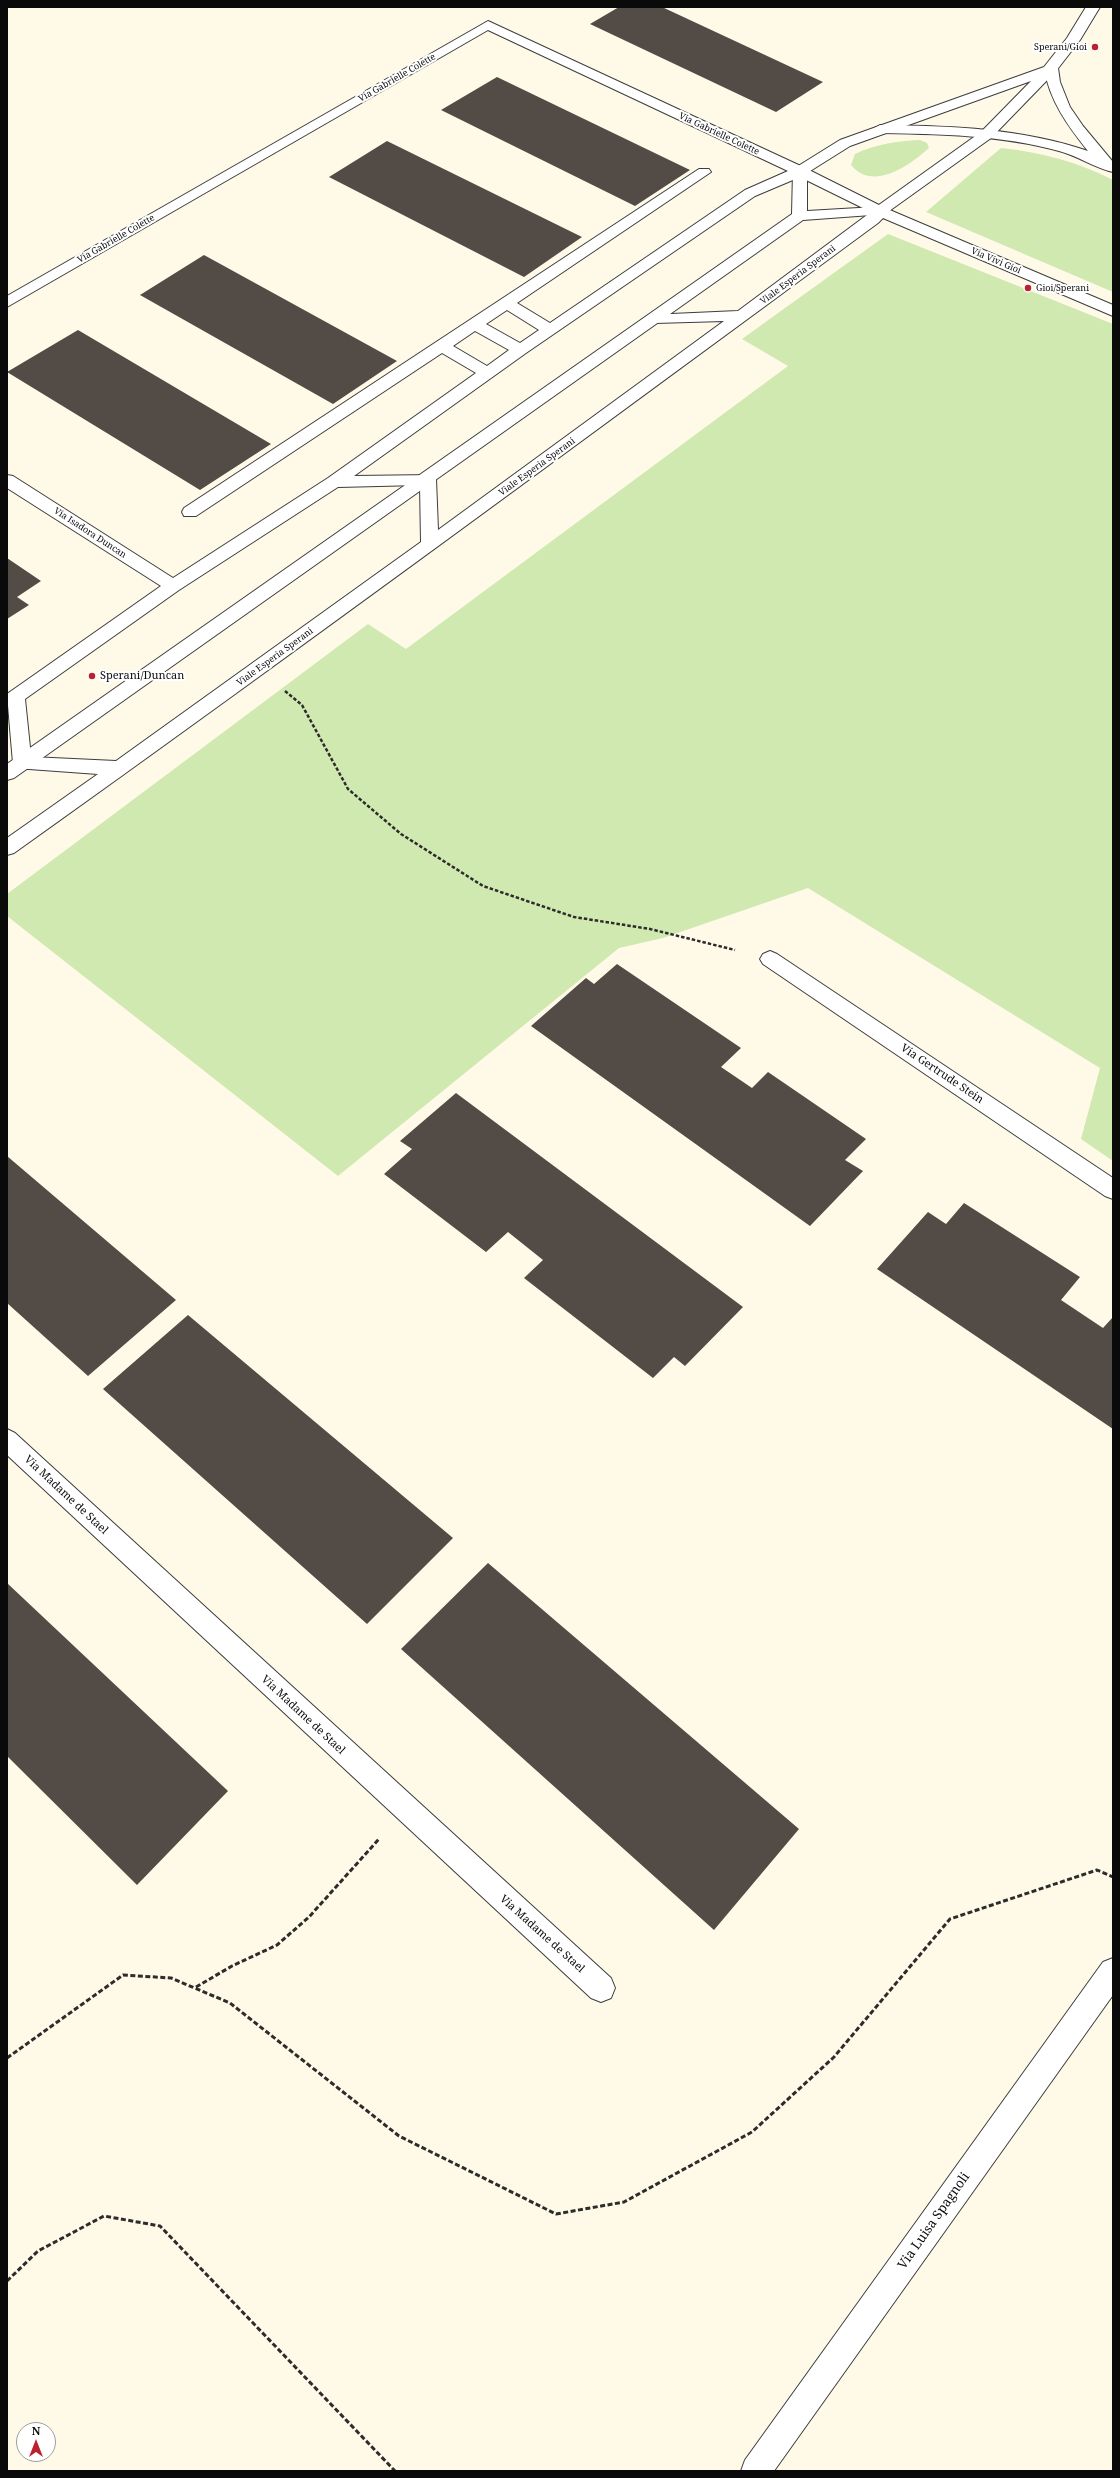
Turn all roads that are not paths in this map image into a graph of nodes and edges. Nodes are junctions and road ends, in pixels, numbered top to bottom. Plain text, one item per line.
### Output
1 (1093, 7) edge
2 (1051, 68) junction
3 (880, 129) junction
4 (986, 135) junction
5 (1110, 166) edge
6 (800, 170) junction
7 (704, 172) dead end
8 (880, 211) junction
9 (799, 216) junction
10 (7, 302) edge
11 (506, 304) junction
12 (1113, 311) edge
13 (744, 316) junction
14 (655, 318) junction
15 (475, 324) junction
16 (551, 330) junction
17 (442, 346) junction
18 (520, 350) junction
19 (487, 373) junction
20 (428, 479) junction
21 (7, 480) edge
22 (334, 482) junction
23 (190, 512) dead end
24 (430, 544) junction
25 (173, 586) junction
26 (11, 700) edge
27 (14, 768) edge
28 (118, 768) junction
29 (7, 848) edge
30 (770, 959) road end
31 (1113, 1190) edge
32 (7, 1440) edge
33 (1113, 1972) edge
34 (601, 1988) dead end
35 (756, 2471) edge

1 - 2 street, Viale Esperia Sperani
2 - 3 street, Viale Esperia Sperani
2 - 4 street, Viale Esperia Sperani
2 - 5 street
3 - 4 street
3 - 6 street, Viale Esperia Sperani
4 - 5 street
4 - 8 street, Viale Esperia Sperani
6 - 8 street, Via Vivi Gioi
6 - 9 street
6 - 10 street, Via Gabrielle Colette
6 - 16 street, Viale Esperia Sperani
7 - 11 street
8 - 9 street
8 - 12 street, Via Vivi Gioi
8 - 13 street, Viale Esperia Sperani
9 - 14 street
11 - 15 street
11 - 16 street
13 - 14 street
13 - 24 street, Viale Esperia Sperani
14 - 20 street
15 - 17 street
15 - 18 street
16 - 18 street, Viale Esperia Sperani
17 - 19 street
17 - 23 street
18 - 19 street, Viale Esperia Sperani
19 - 22 street, Viale Esperia Sperani
20 - 22 street
20 - 24 street
20 - 27 street
21 - 25 street, Via Isadora Duncan
22 - 25 street, Viale Esperia Sperani
24 - 28 street, Viale Esperia Sperani
25 - 26 street, Viale Esperia Sperani
26 - 27 street
27 - 28 street
28 - 29 street, Viale Esperia Sperani
30 - 31 street, Via Gertrude Stein
32 - 34 street, Via Madame de Stael
33 - 35 street, Via Luisa Spagnoli

